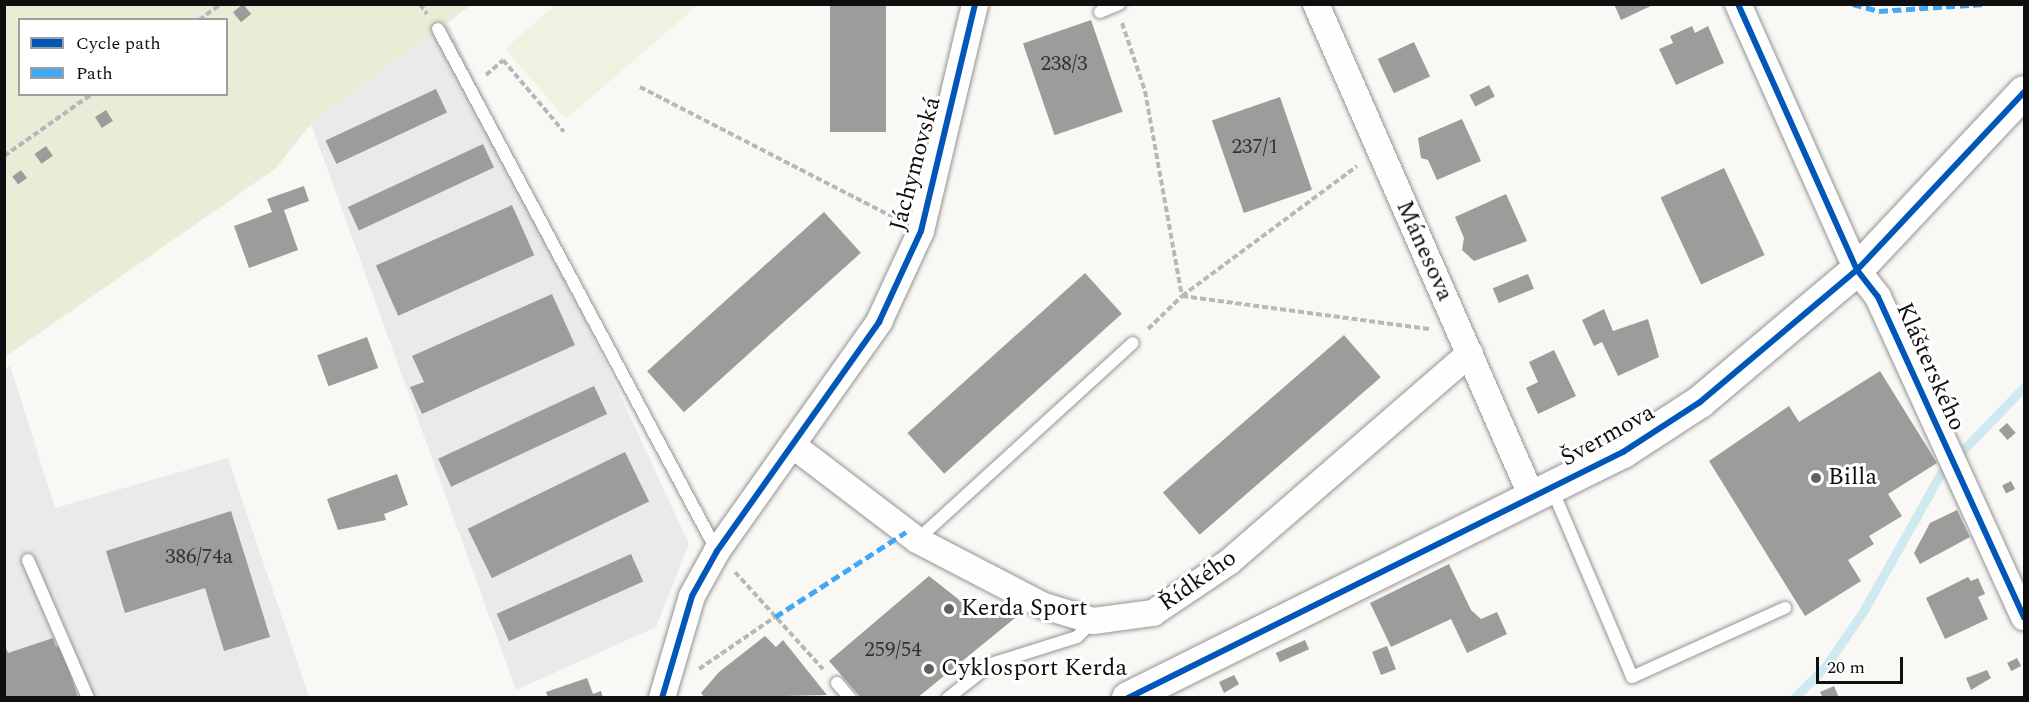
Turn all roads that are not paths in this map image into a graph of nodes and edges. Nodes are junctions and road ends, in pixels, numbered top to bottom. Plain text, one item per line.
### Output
1 (975, 4) edge
2 (1316, 4) edge
3 (1738, 4) edge
4 (1118, 5) edge
5 (1100, 12) dead end
6 (438, 29) dead end
7 (2025, 92) edge
8 (1857, 270) junction
9 (1133, 343) road end
10 (1465, 343) junction
11 (795, 447) junction
12 (1542, 492) junction
13 (917, 540) junction
14 (717, 551) junction
15 (28, 560) dead end
16 (1785, 608) dead end
17 (2025, 617) edge
18 (1092, 621) junction
19 (837, 683) dead end
20 (662, 696) edge
21 (88, 698) edge
22 (850, 698) edge
23 (948, 698) edge
24 (1128, 698) edge

1 - 11 street, Jáchymovská
2 - 10 street, Mánesova
3 - 8 street, Klášterského
4 - 5 lane
6 - 14 lane
7 - 8 street, Švermova
8 - 12 street, Švermova
8 - 17 street, Klášterského
9 - 13 lane
10 - 12 street, Mánesova
10 - 18 street, Řídkého
11 - 13 street, Řídkého
11 - 14 street, Jáchymovská
12 - 16 lane
12 - 24 street, Švermova
13 - 18 street, Řídkého
14 - 20 street, Jáchymovská
15 - 21 lane
18 - 23 lane
19 - 22 lane

